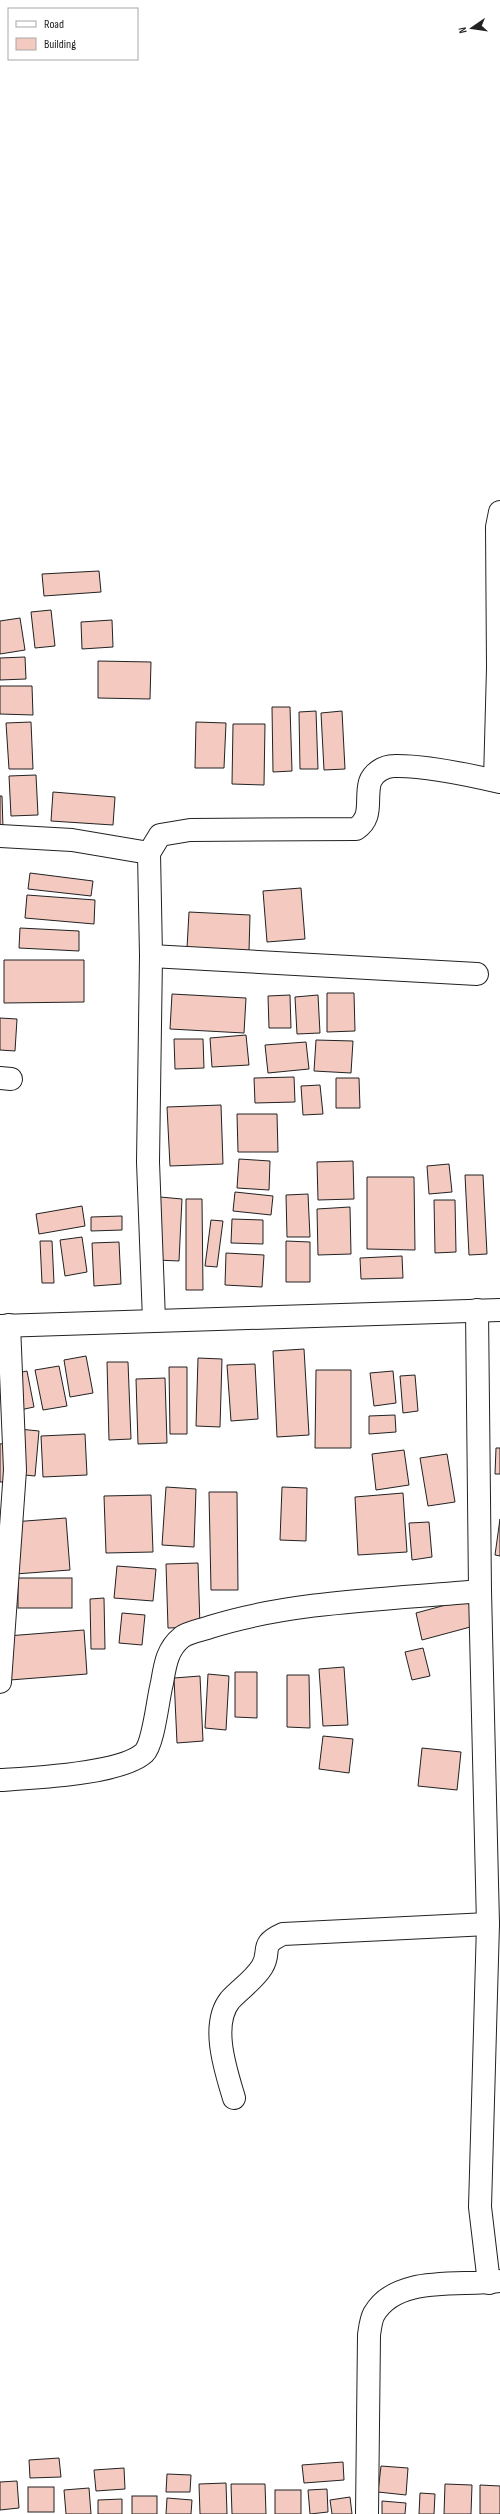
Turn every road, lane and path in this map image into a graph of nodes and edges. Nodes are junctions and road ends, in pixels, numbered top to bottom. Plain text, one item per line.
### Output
1 (500, 512) edge
2 (497, 781) edge
3 (0, 836) edge
4 (149, 853) junction
5 (151, 956) junction
6 (477, 974) dead end
7 (477, 1310) junction
8 (500, 1310) edge
9 (154, 1320) junction
10 (4, 1325) edge
11 (480, 1591) junction
12 (0, 1682) edge
13 (0, 1780) edge
14 (488, 1924) junction
15 (234, 2098) dead end
16 (494, 2282) edge
17 (367, 2514) edge

1 - 2 street
2 - 4 street
3 - 4 street
4 - 5 street
5 - 6 street
5 - 9 street
7 - 8 street
7 - 9 street
7 - 11 street
9 - 10 street
10 - 12 street
11 - 13 street
11 - 14 street
14 - 15 street
14 - 16 street
16 - 17 street

